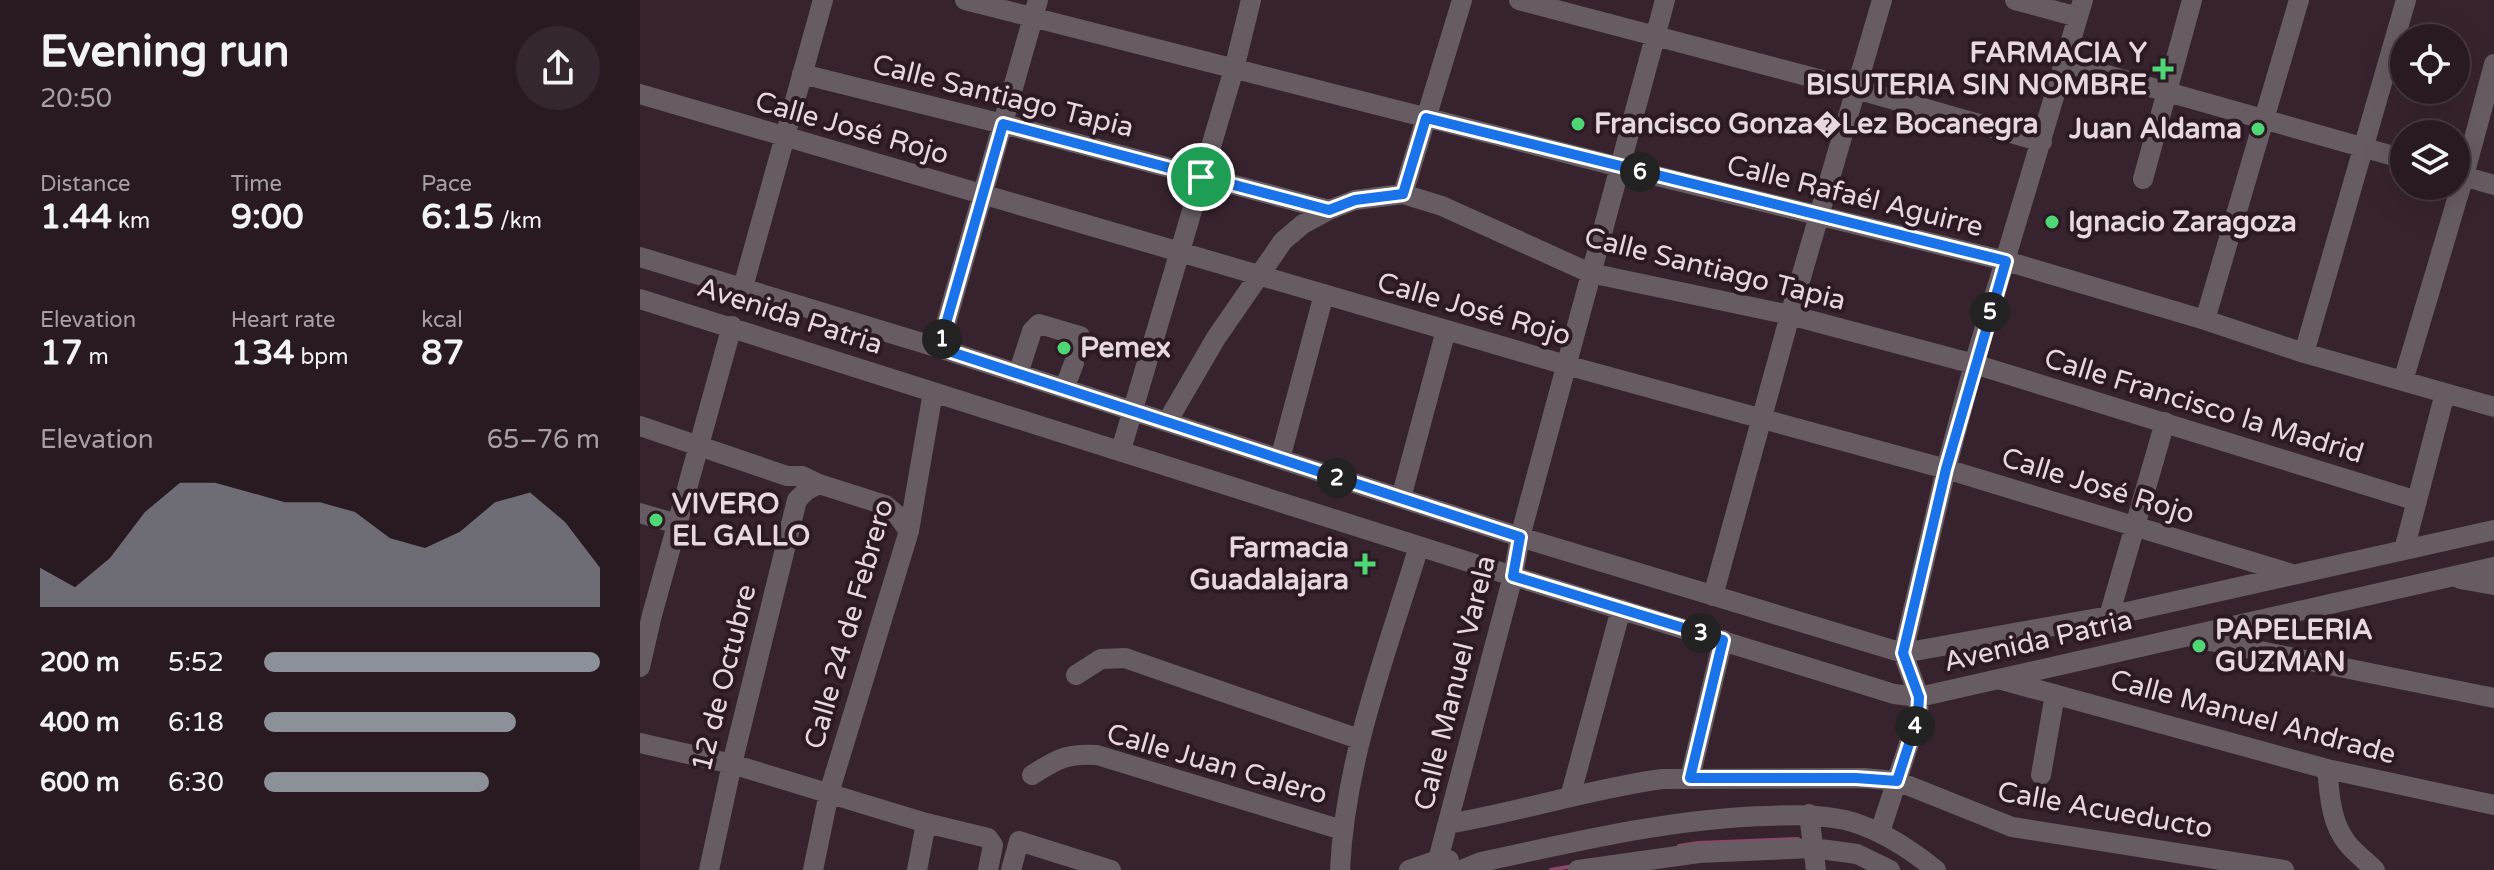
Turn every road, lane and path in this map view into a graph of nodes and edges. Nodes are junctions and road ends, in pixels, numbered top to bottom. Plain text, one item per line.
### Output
1 (823, 0) edge
2 (965, 0) edge
3 (1251, 0) edge
4 (1462, 0) edge
5 (1519, 0) edge
6 (1665, 0) edge
7 (1882, 0) edge
8 (2015, 0) edge
9 (2192, 0) edge
10 (2299, 0) edge
11 (2406, 0) edge
12 (2081, 8) edge
13 (1035, 9) edge
14 (1655, 37) junction
15 (2065, 63) junction
16 (2494, 64) edge
17 (1234, 69) junction
18 (802, 74) junction
19 (1856, 89) junction
20 (2167, 92) junction
21 (640, 94) edge
22 (1426, 118) junction
23 (2265, 120) junction
24 (1003, 124) junction
25 (785, 137) junction
26 (2042, 142) junction
27 (2470, 142) edge
28 (2364, 148) junction
29 (2390, 155) edge
30 (1620, 167) junction
31 (1201, 177) junction
32 (2470, 178) edge
33 (2143, 179) dead end
34 (2494, 185) edge
35 (1403, 194) junction
36 (984, 195) junction
37 (2453, 200) edge
38 (1329, 210) junction
39 (1820, 217) junction
40 (1179, 251) junction
41 (640, 257) edge
42 (2006, 261) junction
43 (1590, 273) junction
44 (1259, 275) junction
45 (743, 287) junction
46 (1324, 294) junction
47 (640, 299) edge
48 (1790, 315) junction
49 (2205, 320) junction
50 (732, 326) junction
51 (1446, 330) junction
52 (939, 348) junction
53 (2304, 353) junction
54 (1974, 364) junction
55 (1566, 365) junction
56 (1018, 374) junction
57 (2403, 381) junction
58 (1064, 389) junction
59 (933, 392) junction
60 (2445, 393) junction
61 (2494, 407) edge
62 (1132, 411) junction
63 (1763, 419) junction
64 (1167, 422) junction
65 (2165, 422) junction
66 (640, 426) edge
67 (699, 445) junction
68 (1121, 450) junction
69 (1280, 459) junction
70 (1946, 469) junction
71 (787, 476) junction
72 (819, 484) junction
73 (917, 489) junction
74 (1401, 498) junction
75 (797, 500) junction
76 (2417, 501) junction
77 (885, 505) junction
78 (640, 513) edge
79 (677, 524) junction
80 (2135, 526) junction
81 (2494, 530) edge
82 (909, 531) junction
83 (1520, 537) junction
84 (1419, 546) junction
85 (2404, 550) junction
86 (2494, 567) edge
87 (2294, 575) junction
88 (1513, 576) junction
89 (2448, 577) junction
90 (2494, 585) edge
91 (1713, 596) junction
92 (1621, 609) junction
93 (646, 614) edge
94 (2109, 616) junction
95 (2187, 636) junction
96 (1723, 640) junction
97 (1903, 653) junction
98 (640, 667) edge
99 (1076, 675) dead end
100 (1999, 679) junction
101 (2055, 694) junction
102 (1919, 697) junction
103 (2494, 698) edge
104 (1359, 739) junction
105 (640, 743) edge
106 (732, 764) junction
107 (2327, 769) junction
108 (1032, 775) dead end
109 (2041, 775) dead end
110 (1690, 778) junction
111 (1897, 781) junction
112 (829, 793) junction
113 (1570, 797) junction
114 (2494, 805) edge
115 (926, 823) junction
116 (1448, 824) junction
117 (1342, 830) junction
118 (1880, 832) junction
119 (1812, 833) junction
120 (1481, 862) junction
121 (1699, 862) edge
122 (1439, 865) edge
123 (1585, 869) edge
124 (709, 870) edge
125 (813, 870) edge
126 (917, 870) edge
127 (988, 870) edge
128 (1011, 870) edge
129 (1108, 870) edge
130 (1340, 870) edge
131 (1409, 870) edge
132 (1461, 870) edge
133 (1816, 870) edge
134 (1890, 870) edge
135 (1936, 870) edge
136 (2284, 870) edge
137 (2375, 870) edge

1 - 18 street
2 - 13 street, Calle Rafaél Aguirre
3 - 17 street
4 - 22 street
5 - 14 street
6 - 14 street, Calle Manuel Varela
7 - 19 street
8 - 12 street
9 - 20 street
10 - 23 street
11 - 28 street
12 - 15 street
13 - 17 street, Calle Rafaél Aguirre
13 - 24 street
14 - 19 street
14 - 30 street, Calle Manuel Varela
15 - 20 street
15 - 26 street
16 - 27 street
17 - 22 street, Calle Rafaél Aguirre
17 - 31 street
18 - 24 street, Calle Santiago Tapia
18 - 25 street
19 - 26 street
19 - 39 street
20 - 23 street
20 - 33 street
21 - 25 street, Calle José Rojo
22 - 30 street, Calle Rafaél Aguirre
22 - 35 street
23 - 28 street
23 - 49 street
24 - 31 street, Calle Santiago Tapia
24 - 36 street
25 - 36 street, Calle José Rojo
25 - 45 street
26 - 42 street
28 - 29 street
28 - 53 street
30 - 39 street, Calle Rafaél Aguirre
30 - 43 street, Calle Manuel Varela
31 - 38 street, Calle Santiago Tapia
31 - 40 street
32 - 34 street
35 - 38 street
35 - 43 street, Calle Santiago Tapia
36 - 40 street, Calle José Rojo
36 - 52 street
37 - 57 street
38 - 44 street
39 - 42 street, Calle Rafaél Aguirre
39 - 48 street
40 - 44 street, Calle José Rojo
40 - 62 street
41 - 45 street, Avenida Patria
42 - 49 street, Calle Rafaél Aguirre
42 - 54 street
43 - 48 street, Calle Santiago Tapia
43 - 55 street, Calle Manuel Varela
44 - 46 street, Calle José Rojo
44 - 64 street
45 - 52 street, Avenida Patria
46 - 51 street, Calle José Rojo
46 - 69 street
47 - 50 street, Avenida Patria
48 - 54 street, Calle Santiago Tapia
48 - 63 street
49 - 53 street, Calle Rafaél Aguirre
50 - 59 street, Avenida Patria
50 - 67 street
51 - 55 street, Calle José Rojo
51 - 74 street
52 - 56 street, Avenida Patria
53 - 57 street, Calle Rafaél Aguirre
54 - 65 street, Calle Francisco la Madrid
54 - 70 street
55 - 63 street, Calle José Rojo
55 - 83 street, Calle Manuel Varela
56 - 58 street, Avenida Patria
56 - 58 street
57 - 60 street, Calle Rafaél Aguirre
58 - 62 street, Avenida Patria
59 - 68 street, Avenida Patria
59 - 73 street, Calle 24 de Febrero
60 - 61 street, Calle Rafaél Aguirre
60 - 76 street
62 - 64 street, Avenida Patria
62 - 68 street
63 - 70 street, Calle José Rojo
63 - 91 street
64 - 69 street, Avenida Patria
65 - 76 street, Calle Francisco la Madrid
65 - 80 street
66 - 67 street
67 - 71 street
67 - 79 street
68 - 84 street, Avenida Patria
69 - 74 street, Avenida Patria
70 - 80 street, Calle José Rojo
70 - 97 street
71 - 72 street
71 - 75 street
72 - 75 street
72 - 77 street
73 - 77 street
73 - 82 street, Calle 24 de Febrero
74 - 83 street, Avenida Patria
75 - 106 street, 12 de Octubre
76 - 85 street
77 - 82 street
78 - 79 street
79 - 93 street
80 - 87 street, Calle José Rojo
80 - 94 street
81 - 85 street, Avenida Patria
82 - 112 street, Calle 24 de Febrero
83 - 88 street, Calle Manuel Varela
83 - 91 street, Avenida Patria
84 - 88 street, Avenida Patria
84 - 104 street
85 - 87 street, Avenida Patria
86 - 89 street, Avenida Patria
87 - 94 street, Avenida Patria
88 - 92 street, Avenida Patria
88 - 116 street, Calle Manuel Varela
89 - 90 street
89 - 95 street, Avenida Patria
91 - 97 street, Avenida Patria
92 - 96 street, Avenida Patria
92 - 113 street
93 - 98 street
94 - 97 street, Avenida Patria
95 - 100 street, Avenida Patria
95 - 103 street
96 - 102 street, Avenida Patria
96 - 110 street
97 - 102 street
99 - 104 street
100 - 101 street, Calle Manuel Andrade
100 - 102 street, Avenida Patria
101 - 107 street, Calle Manuel Andrade
101 - 109 street
102 - 111 street
104 - 117 street
105 - 106 street
106 - 112 street
106 - 124 street, 12 de Octubre
107 - 114 street, Calle Manuel Andrade
107 - 137 street
108 - 117 street, Calle Juan Calero
110 - 111 street, Calle Acueducto
110 - 113 street, Calle Acueducto
111 - 118 street
111 - 136 street, Calle Acueducto
112 - 115 street
112 - 125 street, Calle 24 de Febrero
113 - 116 street, Calle Acueducto
115 - 126 street
115 - 127 street
116 - 122 street, Calle Manuel Varela
117 - 130 street
118 - 119 street
118 - 135 street
119 - 120 street
119 - 121 street
119 - 133 street
119 - 134 street
120 - 122 street
120 - 132 street
121 - 123 street
122 - 131 street
128 - 129 street

